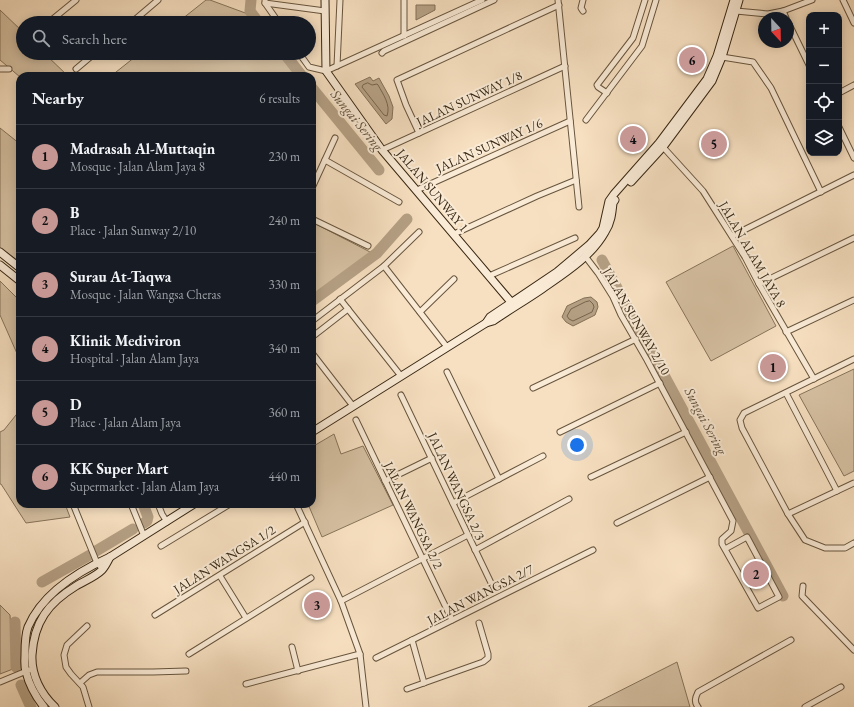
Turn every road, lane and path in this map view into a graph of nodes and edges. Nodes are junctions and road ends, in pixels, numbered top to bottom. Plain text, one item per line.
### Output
1 (76, 0) edge
2 (158, 0) edge
3 (326, 0) edge
4 (340, 0) edge
5 (404, 0) edge
6 (482, 0) edge
7 (494, 0) edge
8 (583, 0) edge
9 (645, 0) edge
10 (656, 0) edge
11 (734, 0) edge
12 (738, 0) edge
13 (811, 0) edge
14 (843, 0) edge
15 (265, 1) edge
16 (559, 3) edge
17 (325, 11) junction
18 (583, 11) dead end
19 (736, 11) junction
20 (783, 11) joint
21 (57, 16) edge
22 (139, 16) edge
23 (275, 16) edge
24 (854, 23) edge
25 (794, 34) edge
26 (404, 36) junction
27 (382, 53) dead end
28 (722, 57) junction
29 (806, 59) edge
30 (86, 60) edge
31 (304, 60) edge
32 (337, 66) junction
33 (565, 66) junction
34 (76, 68) dead end
35 (0, 69) edge
36 (8, 69) dead end
37 (326, 71) junction
38 (854, 85) edge
39 (842, 91) edge
40 (607, 93) junction
41 (586, 120) dead end
42 (570, 121) junction
43 (419, 133) junction
44 (842, 133) edge
45 (335, 138) dead end
46 (663, 147) junction
47 (382, 150) junction
48 (854, 158) edge
49 (325, 160) junction
50 (854, 176) edge
51 (316, 179) edge
52 (576, 180) junction
53 (417, 190) junction
54 (822, 192) junction
55 (399, 202) dead end
56 (579, 207) dead end
57 (316, 221) edge
58 (419, 232) dead end
59 (600, 233) junction
60 (454, 234) junction
61 (732, 236) junction
62 (575, 238) dead end
63 (854, 238) edge
64 (368, 246) dead end
65 (0, 252) edge
66 (586, 256) junction
67 (0, 265) edge
68 (16, 265) edge
69 (566, 265) junction
70 (384, 266) junction
71 (489, 276) junction
72 (16, 278) edge
73 (454, 279) dead end
74 (759, 284) junction
75 (506, 296) junction
76 (340, 299) junction
77 (520, 300) junction
78 (854, 300) edge
79 (511, 302) junction
80 (348, 309) junction
81 (507, 309) junction
82 (420, 312) junction
83 (316, 318) edge
84 (786, 332) junction
85 (316, 334) edge
86 (636, 339) junction
87 (447, 347) junction
88 (316, 358) edge
89 (854, 359) edge
90 (447, 372) dead end
91 (400, 376) junction
92 (814, 379) junction
93 (660, 384) junction
94 (532, 388) dead end
95 (786, 393) junction
96 (401, 394) dead end
97 (353, 406) junction
98 (356, 420) dead end
99 (316, 429) edge
100 (560, 432) dead end
101 (686, 432) junction
102 (543, 456) dead end
103 (432, 458) junction
104 (591, 477) dead end
105 (710, 477) junction
106 (498, 479) junction
107 (385, 481) junction
108 (854, 483) edge
109 (837, 491) junction
110 (569, 499) dead end
111 (453, 503) junction
112 (75, 508) edge
113 (133, 508) edge
114 (160, 508) edge
115 (188, 508) edge
116 (223, 508) edge
117 (298, 508) edge
118 (788, 514) junction
119 (167, 522) junction
120 (305, 522) junction
121 (617, 523) dead end
122 (468, 535) junction
123 (144, 536) junction
124 (854, 543) edge
125 (161, 546) dead end
126 (725, 549) junction
127 (475, 550) junction
128 (593, 550) dead end
129 (110, 557) junction
130 (422, 559) junction
131 (97, 563) junction
132 (103, 569) junction
133 (220, 576) junction
134 (311, 578) dead end
135 (803, 586) dead end
136 (493, 587) dead end
137 (49, 596) junction
138 (341, 601) junction
139 (55, 602) junction
140 (155, 615) dead end
141 (246, 618) junction
142 (452, 620) junction
143 (478, 623) dead end
144 (87, 626) dead end
145 (412, 640) junction
146 (791, 640) dead end
147 (292, 647) dead end
148 (854, 650) edge
149 (189, 654) dead end
150 (360, 654) junction
151 (376, 658) dead end
152 (33, 668) junction
153 (298, 670) junction
154 (186, 671) dead end
155 (25, 672) junction
156 (0, 682) edge
157 (80, 683) junction
158 (424, 683) junction
159 (246, 684) dead end
160 (841, 687) dead end
161 (407, 689) dead end
162 (44, 707) edge
163 (55, 707) edge
164 (89, 707) edge
165 (366, 707) edge
166 (698, 707) edge
167 (805, 707) edge

1 - 21 street
2 - 22 street
3 - 17 street
4 - 32 street
5 - 26 street
6 - 26 street
7 - 27 street
8 - 18 street
9 - 40 street
10 - 40 street
11 - 59 street
12 - 19 street
13 - 20 street
14 - 24 street
15 - 17 street
15 - 23 street
16 - 33 street
16 - 43 street
17 - 37 street
19 - 20 street
19 - 28 street
25 - 29 street
26 - 32 street
28 - 46 street
28 - 54 street
30 - 34 street
31 - 37 street
32 - 37 street
33 - 42 street
33 - 43 street, JALAN SUNWAY 1/8
35 - 36 street
37 - 47 street, JALAN SUNWAY 1
38 - 39 street
40 - 41 street
42 - 52 street
42 - 53 street, JALAN SUNWAY 1/6
43 - 47 street, JALAN SUNWAY 1/8
44 - 48 street
45 - 49 street
46 - 61 street, JALAN ALAM JAYA 8
46 - 66 street
47 - 53 street, JALAN SUNWAY 1
49 - 51 street
49 - 55 street
50 - 54 street
52 - 56 street
52 - 60 street
53 - 60 street, JALAN SUNWAY 1
54 - 61 street
57 - 64 street
58 - 70 street
59 - 66 street
59 - 69 street
60 - 71 street, JALAN SUNWAY 1
61 - 74 street, JALAN ALAM JAYA 8
62 - 71 street
63 - 74 street
65 - 68 street
66 - 69 street
66 - 77 street
66 - 86 street, JALAN SUNWAY 2/10
67 - 72 street
69 - 77 street
70 - 76 street
70 - 82 street
71 - 75 street, JALAN SUNWAY 1
73 - 82 street
74 - 84 street, JALAN ALAM JAYA 8
75 - 77 street
75 - 79 street, JALAN SUNWAY 1
75 - 81 street
76 - 80 street
76 - 83 street
77 - 79 street
77 - 81 street
78 - 84 street
79 - 81 street
80 - 85 street
80 - 91 street
81 - 87 street
82 - 87 street
84 - 92 street, JALAN ALAM JAYA 8
86 - 93 street, JALAN SUNWAY 2/10
86 - 94 street
87 - 91 street
88 - 97 street
89 - 92 street
90 - 106 street
91 - 97 street
92 - 95 street
93 - 100 street
93 - 101 street, JALAN SUNWAY 2/10
95 - 109 street
95 - 118 street
96 - 103 street, JALAN WANGSA 2/3
97 - 99 street
98 - 107 street, JALAN WANGSA 2/2
101 - 104 street
101 - 105 street, JALAN SUNWAY 2/10
102 - 106 street
103 - 107 street
103 - 111 street, JALAN WANGSA 2/3
105 - 121 street
105 - 126 street, JALAN SUNWAY 2/10
106 - 111 street
107 - 130 street, JALAN WANGSA 2/2
108 - 109 street
109 - 118 street
110 - 127 street
111 - 122 street, JALAN WANGSA 2/3
112 - 131 street
113 - 123 street
114 - 119 street
115 - 119 street
116 - 125 street
117 - 120 street
118 - 124 street
119 - 123 street
120 - 133 street, JALAN WANGSA 1/2
120 - 138 street
122 - 127 street, JALAN WANGSA 2/3
122 - 130 street
123 - 129 street
126 - 126 street
127 - 136 street, JALAN WANGSA 2/3
128 - 142 street, JALAN WANGSA 2/7
129 - 131 street
129 - 132 street
130 - 138 street
130 - 142 street, JALAN WANGSA 2/2
131 - 132 street
131 - 137 street
132 - 139 street
133 - 140 street, JALAN WANGSA 1/2
133 - 141 street
134 - 141 street
135 - 148 street
137 - 139 street
137 - 155 street
138 - 150 street
139 - 152 street
141 - 149 street
142 - 145 street, JALAN WANGSA 2/7
143 - 158 street
144 - 157 street
145 - 151 street, JALAN WANGSA 2/7
145 - 158 street
146 - 166 street
147 - 153 street
150 - 153 street
150 - 165 street
152 - 155 street
152 - 163 street
153 - 159 street
154 - 157 street
155 - 156 street
155 - 162 street
157 - 164 street
158 - 161 street
160 - 167 street

